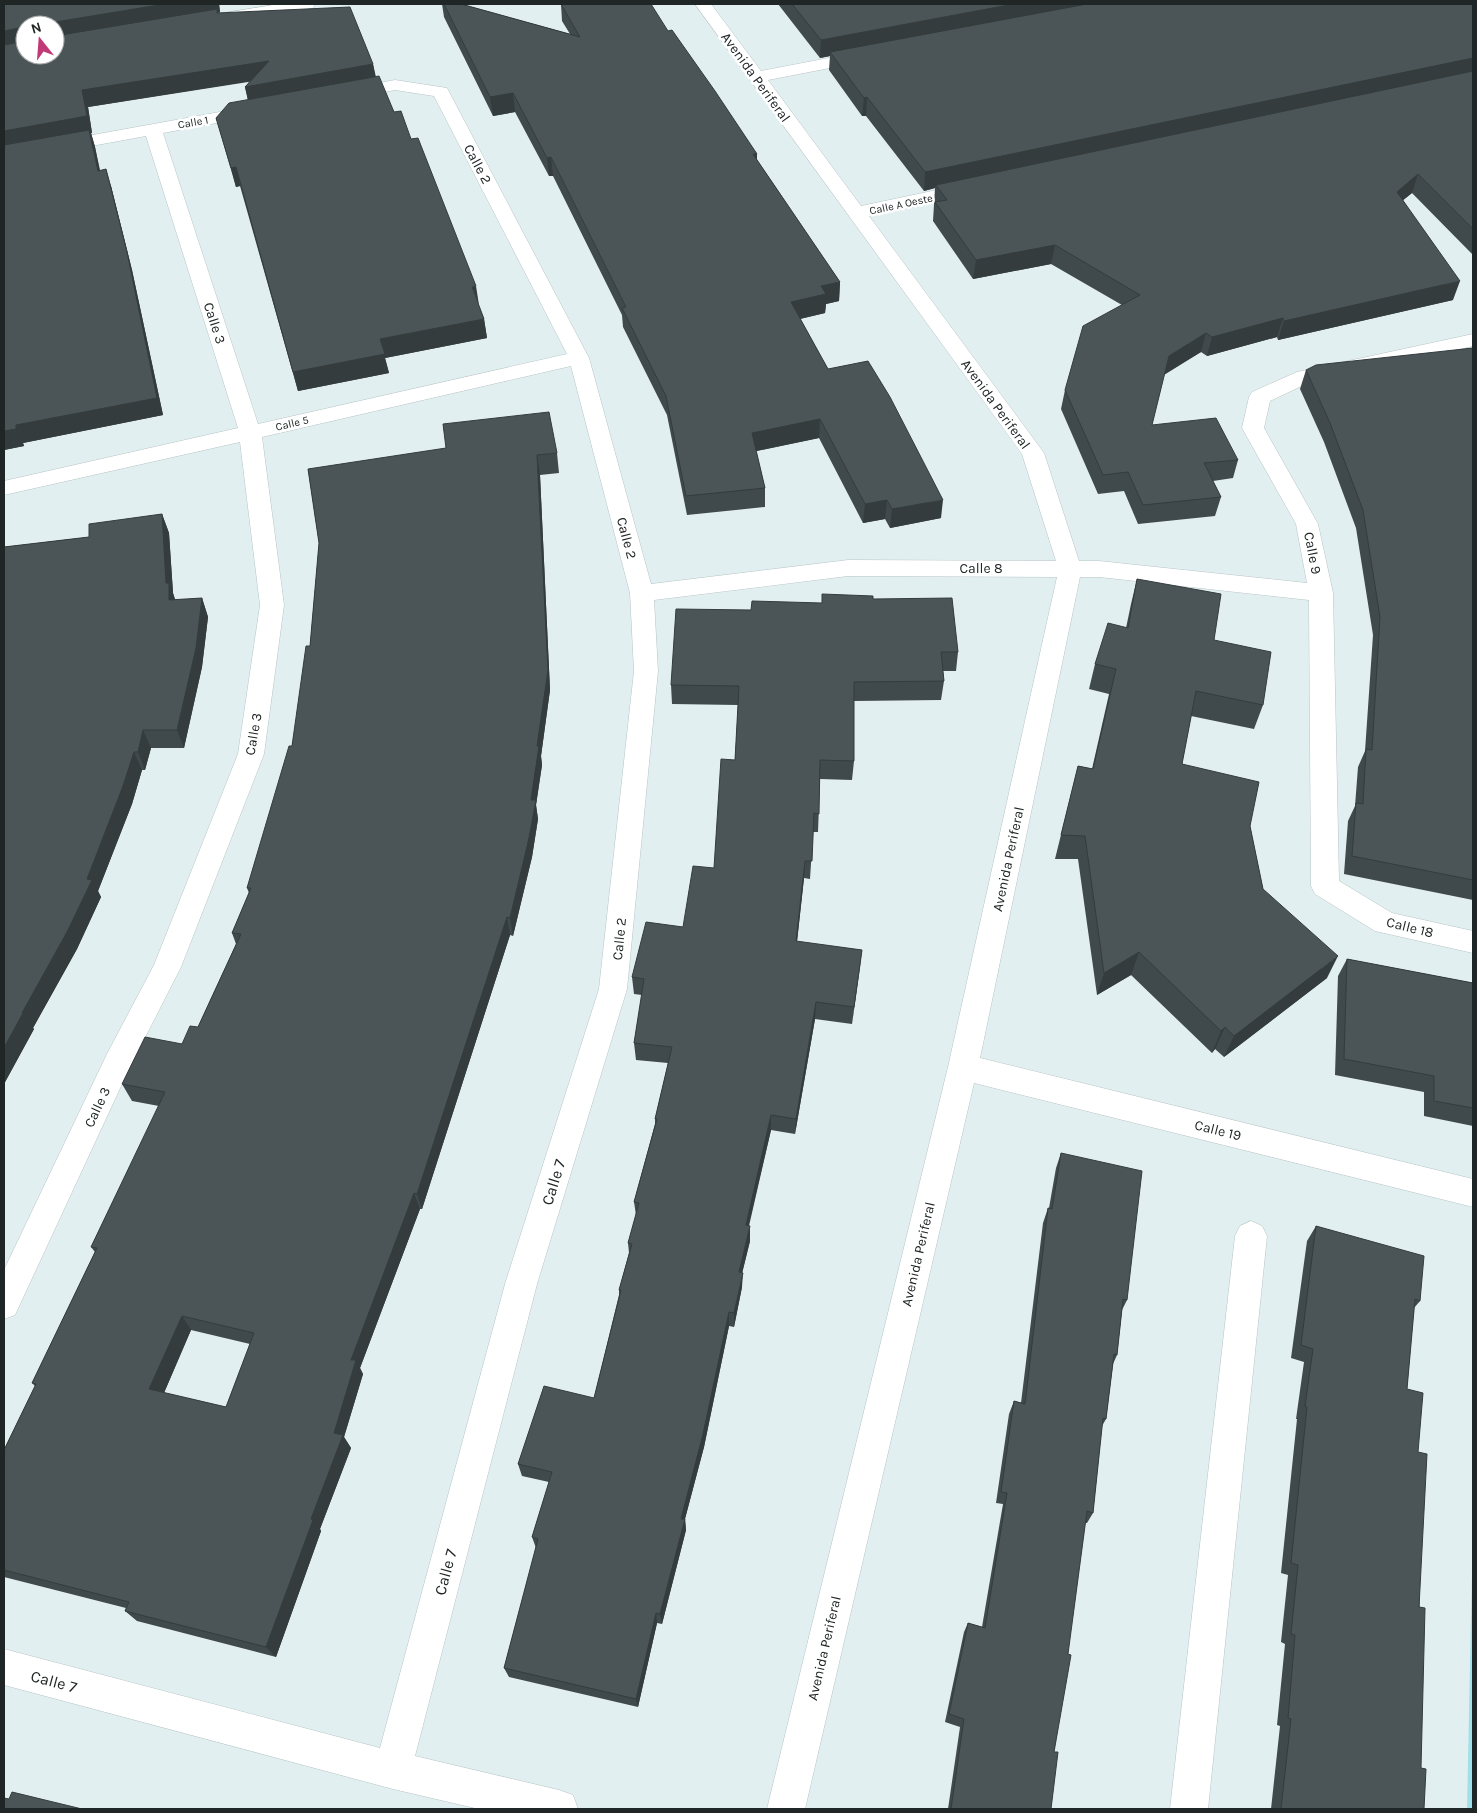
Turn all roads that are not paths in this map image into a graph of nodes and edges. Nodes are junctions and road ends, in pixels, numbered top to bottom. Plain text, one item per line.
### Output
1 (308, 4) edge
2 (703, 4) edge
3 (210, 20) edge
4 (881, 53) edge
5 (756, 77) junction
6 (327, 98) edge
7 (269, 108) edge
8 (153, 129) junction
9 (4, 156) edge
10 (991, 184) edge
11 (856, 213) junction
12 (1473, 340) edge
13 (580, 358) junction
14 (250, 432) junction
15 (4, 488) edge
16 (1070, 568) junction
17 (642, 593) junction
18 (1321, 593) junction
19 (1351, 901) joint
20 (1473, 942) edge
21 (613, 989) joint
22 (963, 1067) junction
23 (1473, 1193) edge
24 (1251, 1236) dead end
25 (4, 1304) edge
26 (4, 1667) edge
27 (393, 1770) junction
28 (559, 1809) edge
29 (786, 1809) edge
30 (1189, 1809) edge

1 - 3 street
2 - 5 street, Avenida Periferal
4 - 5 street
5 - 11 street, Avenida Periferal
6 - 13 street, Calle 2
7 - 8 street, Calle 1
8 - 9 street, Calle 1
8 - 14 street, Calle 3
10 - 11 street, Calle A Oeste
11 - 16 street, Avenida Periferal
12 - 18 street, Calle 9
13 - 14 street, Calle 5
13 - 17 street, Calle 2
14 - 15 street, Calle 5
14 - 25 street, Calle 3
16 - 17 street, Calle 8
16 - 18 street, Calle 8
16 - 22 street, Avenida Periferal
17 - 21 street, Calle 2
18 - 19 street, Calle 9
19 - 20 street, Calle 18
21 - 27 street, Calle 7
22 - 23 street, Calle 19
22 - 29 street, Avenida Periferal
24 - 30 street
26 - 27 street, Calle 7
27 - 28 street

